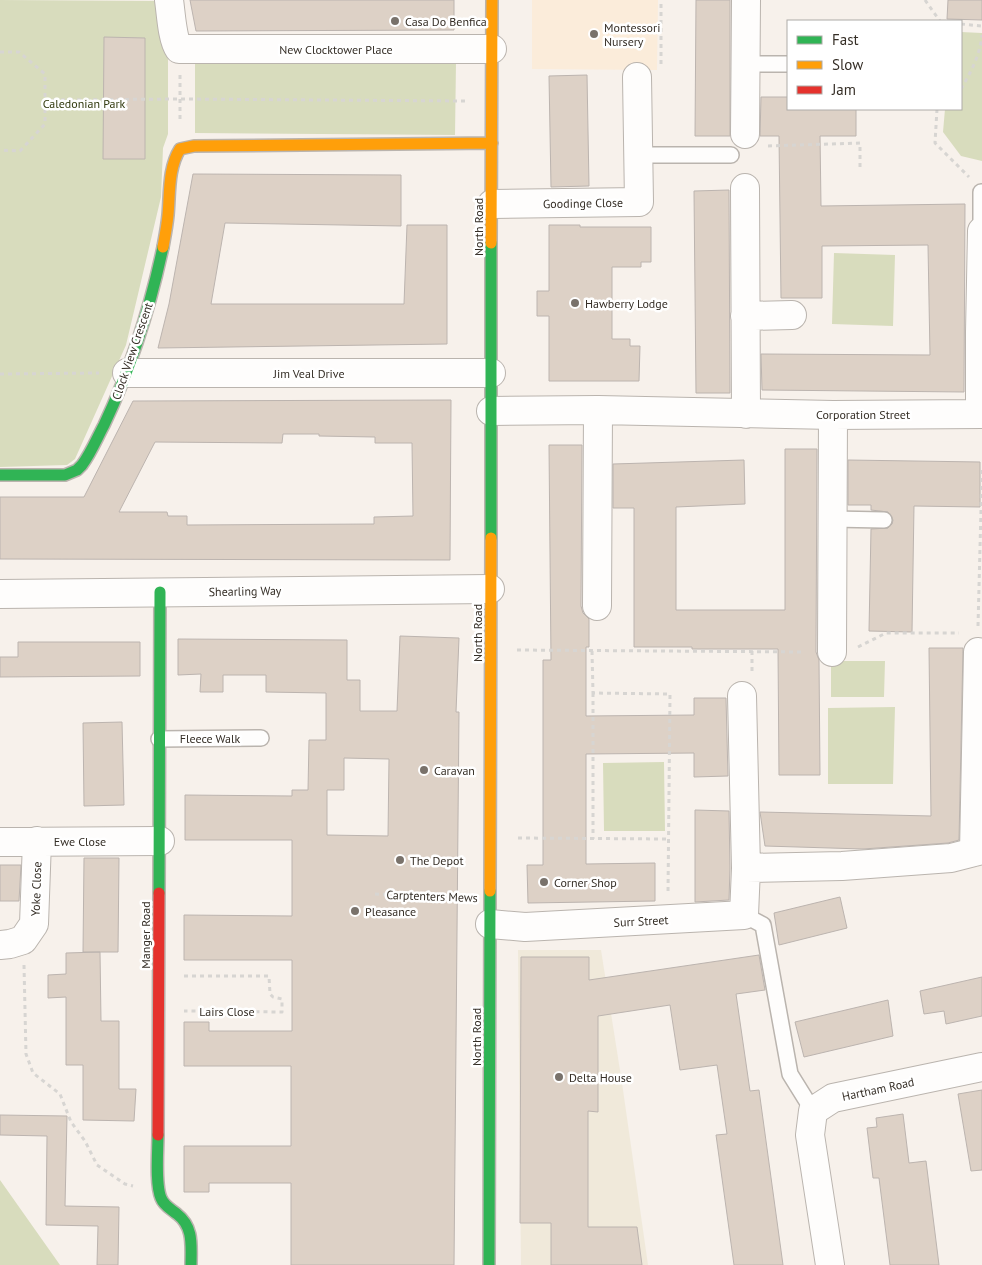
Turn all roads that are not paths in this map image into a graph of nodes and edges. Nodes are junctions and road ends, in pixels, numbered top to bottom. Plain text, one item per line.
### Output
1 (169, 0) edge
2 (492, 0) edge
3 (746, 0) edge
4 (492, 49) junction
5 (746, 64) junction
6 (787, 64) edge
7 (638, 77) dead end
8 (492, 143) junction
9 (747, 145) joint
10 (638, 155) junction
11 (745, 188) dead end
12 (981, 192) edge
13 (492, 204) junction
14 (982, 232) edge
15 (792, 315) dead end
16 (745, 316) junction
17 (127, 372) junction
18 (491, 373) junction
19 (598, 410) junction
20 (491, 411) junction
21 (981, 413) edge
22 (746, 414) junction
23 (833, 415) junction
24 (0, 475) edge
25 (832, 519) junction
26 (884, 520) dead end
27 (490, 589) junction
28 (160, 592) junction
29 (0, 594) edge
30 (597, 606) dead end
31 (975, 640) road end
32 (832, 652) road end
33 (742, 696) dead end
34 (261, 738) dead end
35 (158, 739) junction
36 (37, 841) junction
37 (160, 841) junction
38 (0, 842) edge
39 (978, 851) edge
40 (746, 868) junction
41 (490, 911) junction
42 (744, 915) junction
43 (12, 942) edge
44 (982, 1067) edge
45 (812, 1111) junction
46 (191, 1265) edge
47 (489, 1265) edge
48 (830, 1265) edge

1 - 4 street, New Clocktower Place
2 - 4 street, North Road
3 - 5 street
4 - 8 street, North Road
5 - 6 lane
5 - 9 street
7 - 10 street, Goodinge Close
8 - 13 street, North Road
8 - 17 street, Clock View Crescent
9 - 10 lane
10 - 13 street, Goodinge Close
11 - 16 street
12 - 14 lane
13 - 18 street, North Road
14 - 21 street, Corporation Street
15 - 16 street
16 - 22 street
17 - 18 street, Jim Veal Drive
17 - 24 street, Clock View Crescent
18 - 20 street, North Road
19 - 20 street, Corporation Street
19 - 22 street, Corporation Street
19 - 30 street
20 - 27 street, North Road
21 - 23 street, Corporation Street
22 - 23 street, Corporation Street
23 - 25 street
25 - 26 lane
25 - 32 street
27 - 28 street, Shearling Way
27 - 41 street, North Road
28 - 29 street, Shearling Way
28 - 35 street, Manger Road
31 - 39 street
33 - 40 street
34 - 35 lane, Fleece Walk
35 - 37 street, Manger Road
36 - 37 street, Ewe Close
36 - 38 street, Ewe Close
36 - 43 street, Yoke Close
37 - 46 street, Manger Road
39 - 40 street
40 - 42 street
41 - 42 street, Surr Street
41 - 47 street, North Road
42 - 45 lane
44 - 45 street, Hartham Road
45 - 48 street

